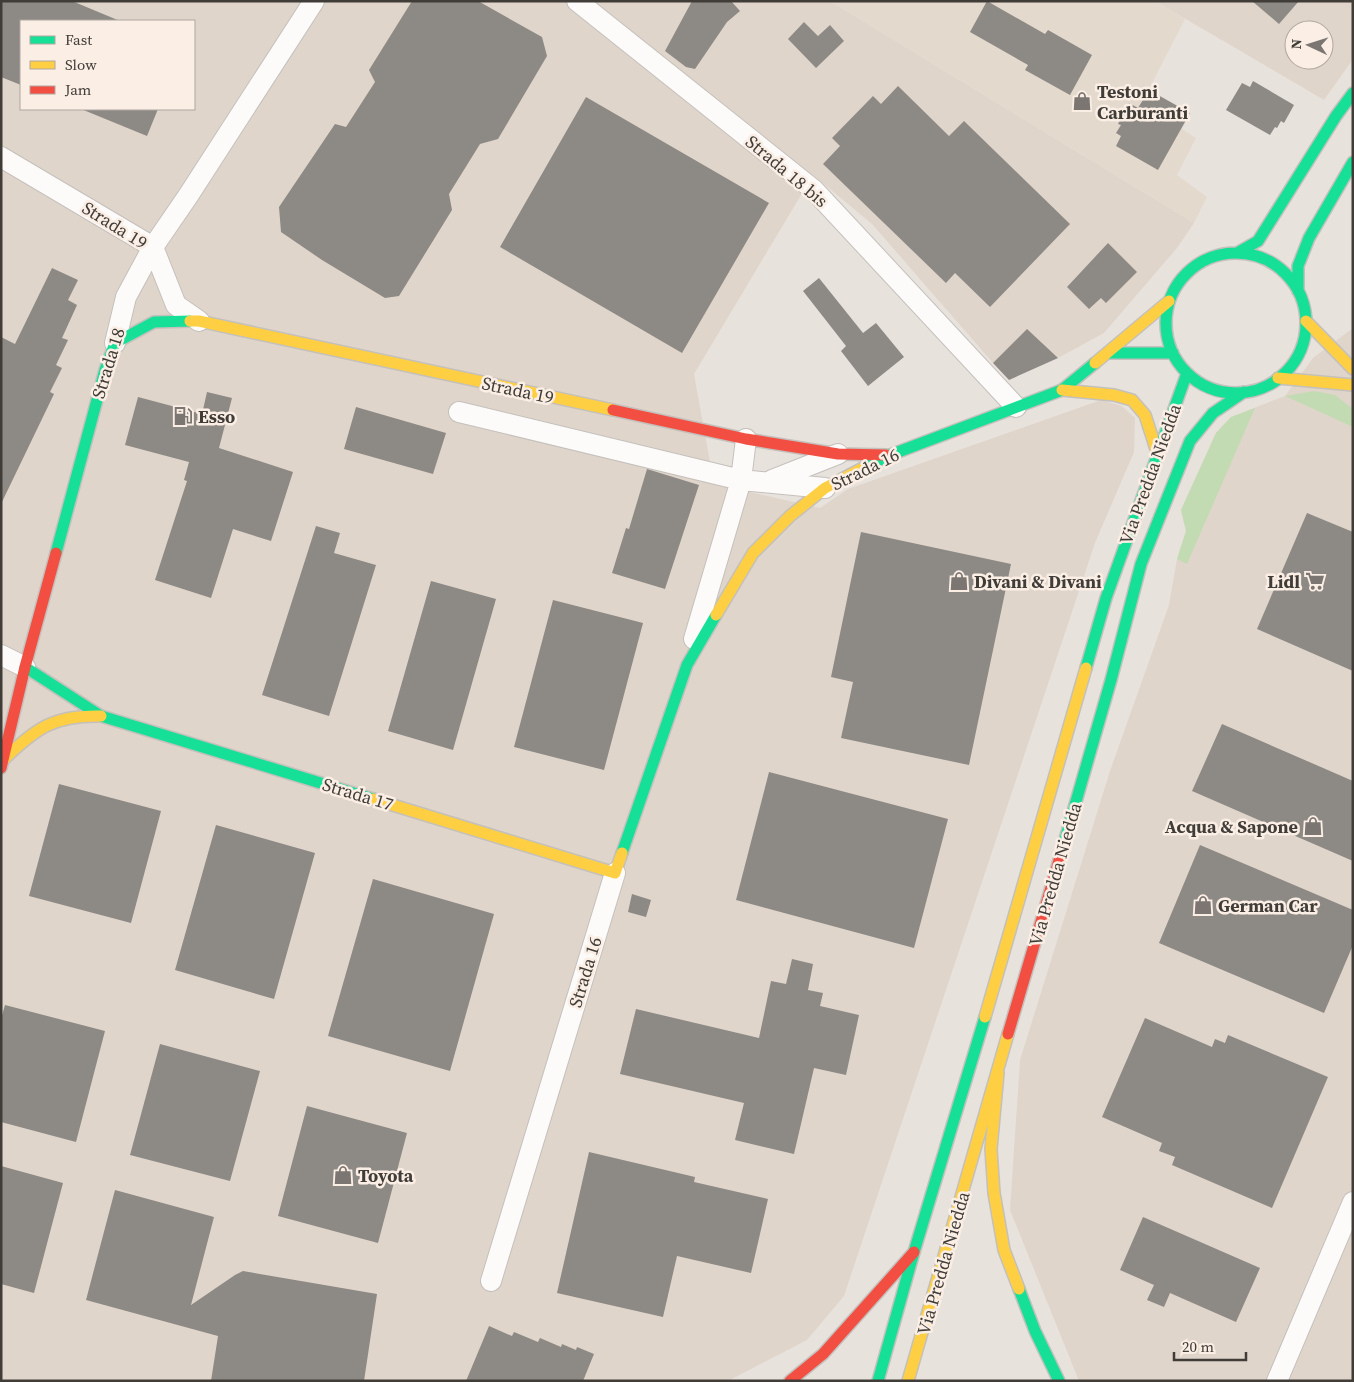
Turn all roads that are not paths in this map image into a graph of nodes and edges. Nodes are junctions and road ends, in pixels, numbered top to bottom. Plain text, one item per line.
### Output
1 (314, 1) edge
2 (577, 1) edge
3 (1353, 93) edge
4 (1, 157) edge
5 (1353, 162) edge
6 (153, 247) junction
7 (1237, 252) junction
8 (1298, 291) junction
9 (1169, 301) junction
10 (199, 321) junction
11 (1306, 321) junction
12 (115, 343) junction
13 (1108, 353) junction
14 (1173, 353) junction
15 (1353, 369) edge
16 (1187, 373) junction
17 (1278, 378) junction
18 (1353, 385) edge
19 (1062, 390) junction
20 (1244, 392) junction
21 (1016, 407) junction
22 (459, 412) dead end
23 (746, 439) junction
24 (1157, 452) junction
25 (838, 454) junction
26 (890, 455) junction
27 (741, 480) junction
28 (768, 482) junction
29 (825, 488) junction
30 (1, 655) edge
31 (687, 664) junction
32 (25, 667) junction
33 (101, 716) junction
34 (2, 764) edge
35 (616, 873) junction
36 (998, 1073) junction
37 (1353, 1202) edge
38 (1349, 1223) edge
39 (914, 1252) junction
40 (491, 1282) dead end
41 (790, 1381) edge
42 (878, 1381) edge
43 (908, 1381) edge
44 (1059, 1381) edge
45 (1278, 1381) edge

1 - 6 street, Strada 18
2 - 21 street, Strada 18 bis
3 - 7 main road
4 - 6 street, Strada 19
5 - 8 main road
6 - 10 street, Strada 19
6 - 12 street, Strada 18
7 - 8 main road
7 - 9 main road
8 - 11 main road
9 - 13 main road, Strada 16
9 - 14 main road
10 - 12 main road, Strada 19
10 - 23 main road, Strada 19
11 - 15 main road
11 - 17 main road
12 - 32 main road, Strada 18
13 - 14 main road
13 - 19 main road, Strada 16
14 - 16 main road
16 - 20 main road
16 - 24 main road, Via Predda Niedda
17 - 18 main road
17 - 20 main road
19 - 21 main road, Strada 16
19 - 24 main road
20 - 36 main road, Via Predda Niedda
21 - 26 main road, Strada 16
22 - 27 street
23 - 25 main road, Strada 19
23 - 27 street, Strada 16
24 - 39 main road, Via Predda Niedda
25 - 26 main road, Strada 19
25 - 28 street, Strada 19
26 - 29 main road, Strada 16
27 - 28 street
27 - 31 street, Strada 16
28 - 29 street
29 - 31 main road, Strada 16
30 - 32 street
31 - 35 main road, Strada 16
32 - 33 main road, Strada 17
32 - 34 main road, Strada 18
33 - 34 main road, Strada 17
33 - 35 main road, Strada 17
35 - 40 street, Strada 16
36 - 43 main road, Via Predda Niedda
36 - 44 main road
37 - 38 street
38 - 45 street
39 - 41 main road
39 - 42 main road, Via Predda Niedda

